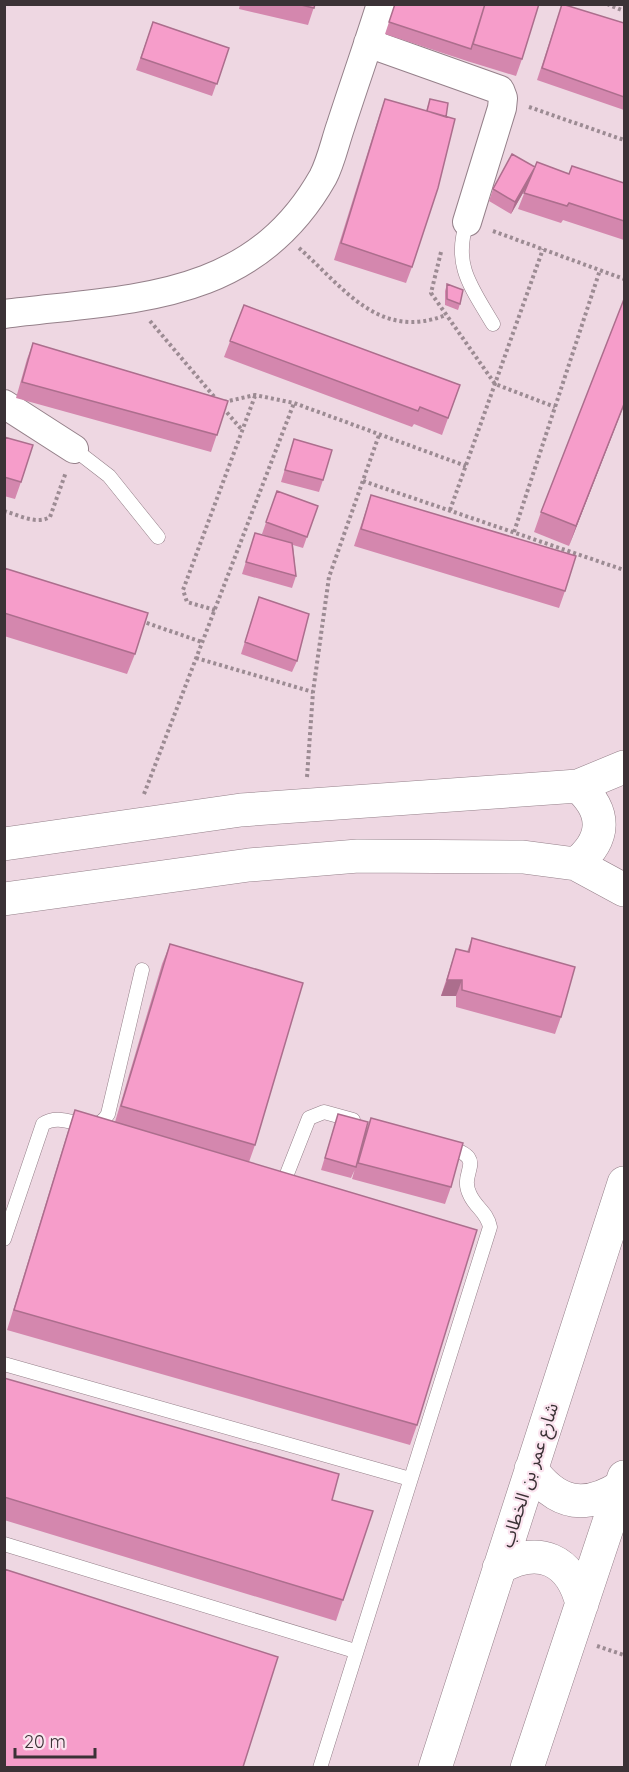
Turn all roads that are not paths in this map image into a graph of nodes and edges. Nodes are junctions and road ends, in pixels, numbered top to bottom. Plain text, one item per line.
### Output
1 (381, 4) edge
2 (368, 44) junction
3 (467, 222) joint
4 (4, 314) edge
5 (493, 324) dead end
6 (4, 404) edge
7 (74, 449) joint
8 (158, 537) dead end
9 (624, 767) edge
10 (578, 786) junction
11 (4, 844) edge
12 (576, 864) junction
13 (624, 890) edge
14 (4, 899) edge
15 (142, 970) dead end
16 (366, 1124) edge
17 (93, 1126) junction
18 (115, 1133) edge
19 (432, 1142) edge
20 (624, 1183) edge
21 (283, 1184) edge
22 (4, 1239) edge
23 (4, 1364) edge
24 (531, 1469) junction
25 (411, 1479) junction
26 (623, 1481) edge
27 (4, 1544) edge
28 (499, 1568) junction
29 (582, 1604) junction
30 (355, 1652) junction
31 (320, 1767) edge
32 (435, 1767) edge
33 (526, 1767) edge

1 - 2 street
2 - 3 street
2 - 4 street
3 - 5 lane
6 - 7 street
7 - 8 lane
9 - 10 street
10 - 11 street
10 - 12 street
12 - 13 street
12 - 14 street
15 - 17 lane
16 - 21 lane
17 - 18 lane
17 - 22 lane
19 - 25 lane
20 - 24 street, شارع عمر بن الخطاب
23 - 25 lane
24 - 26 street
24 - 28 street, شارع عمر بن الخطاب
25 - 30 lane
26 - 29 street
27 - 30 lane
28 - 29 street
28 - 32 street, شارع عمر بن الخطاب
29 - 33 street
30 - 31 lane

